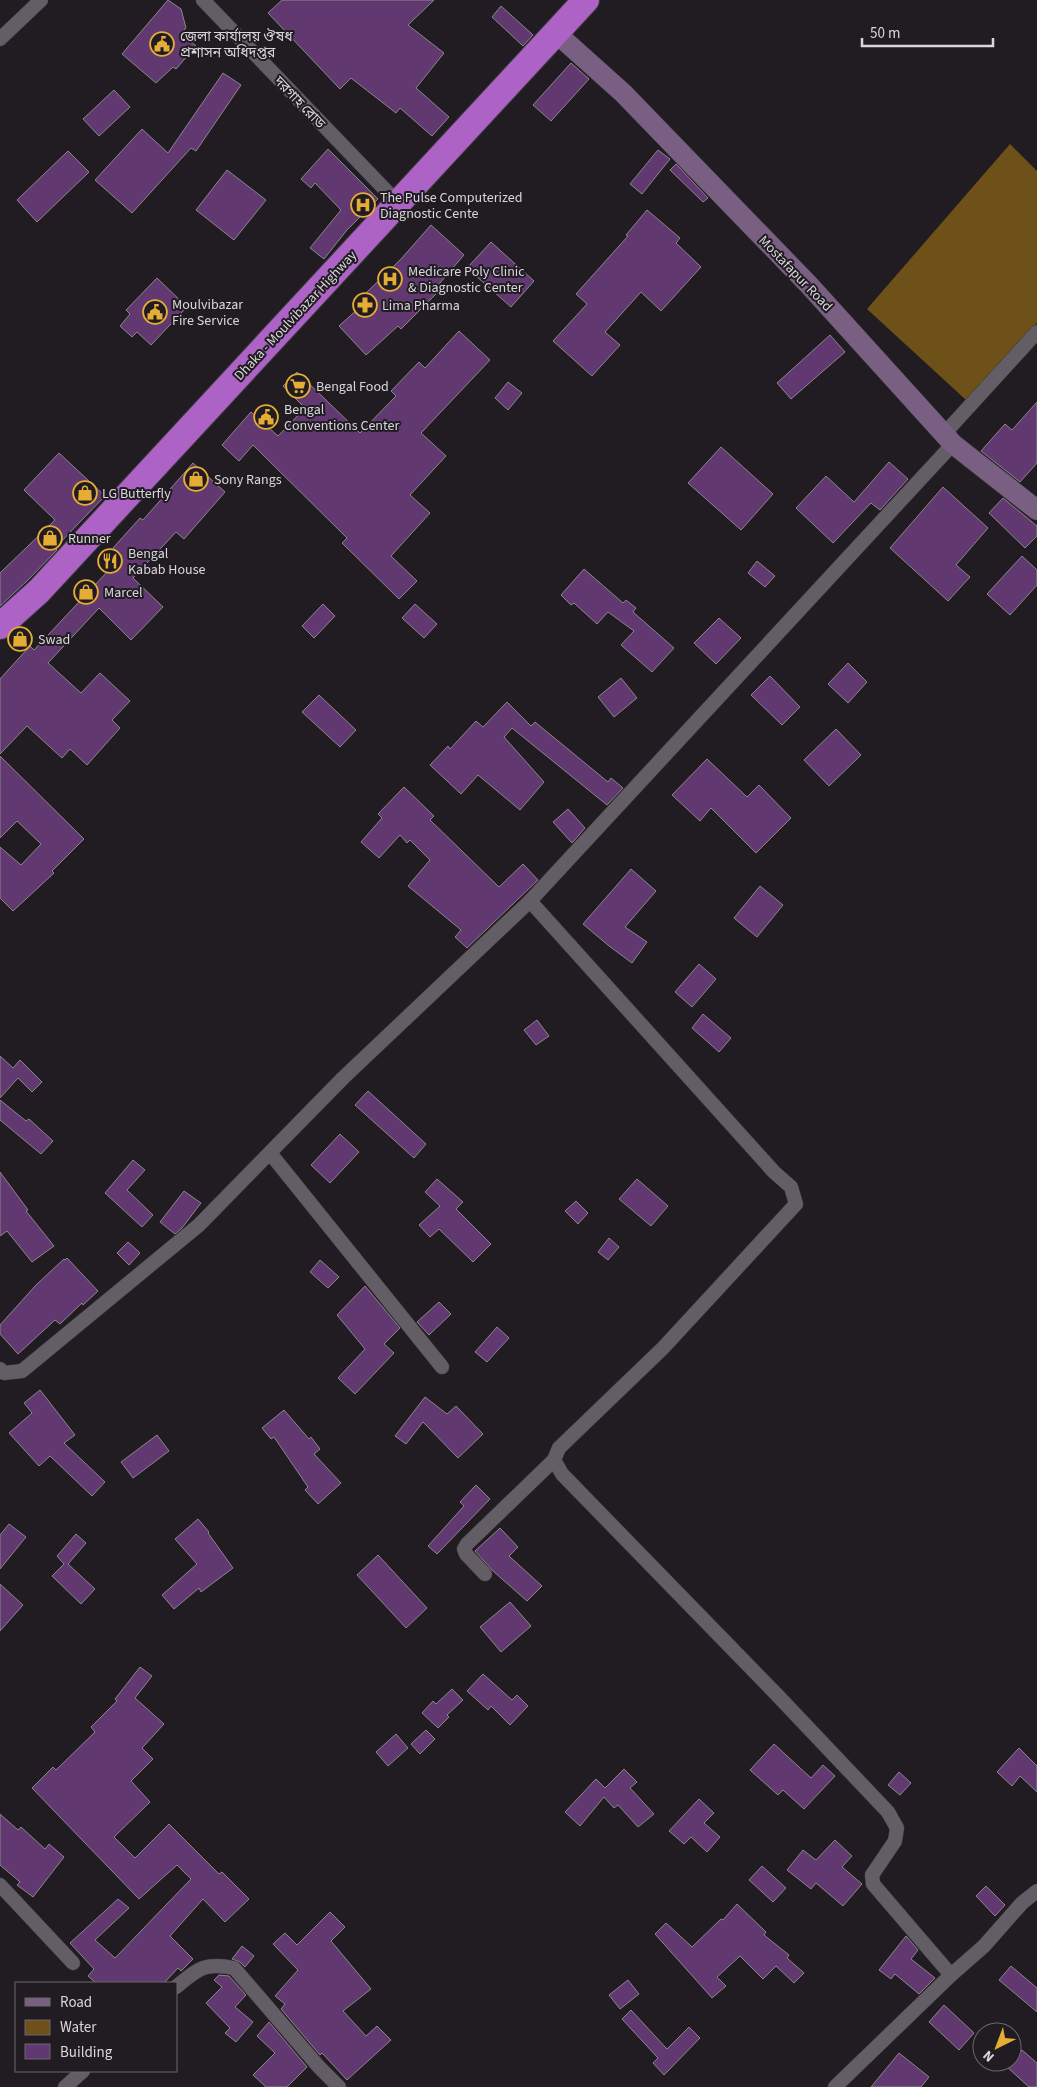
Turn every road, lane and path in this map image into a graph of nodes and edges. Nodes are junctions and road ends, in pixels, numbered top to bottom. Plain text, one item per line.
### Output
1 (42, 0) edge
2 (203, 0) edge
3 (586, 0) edge
4 (556, 34) junction
5 (0, 39) edge
6 (398, 203) junction
7 (1037, 332) edge
8 (949, 439) junction
9 (1037, 510) edge
10 (0, 626) edge
11 (530, 901) junction
12 (270, 1153) junction
13 (442, 1367) dead end
14 (0, 1369) edge
15 (554, 1460) junction
16 (485, 1574) dead end
17 (0, 1885) edge
18 (1037, 1890) edge
19 (74, 1963) dead end
20 (950, 1975) junction
21 (178, 1985) edge
22 (82, 2072) edge
23 (65, 2087) edge
24 (339, 2087) edge
25 (835, 2087) edge

1 - 5 street
2 - 6 street, দরগাহ রোড
3 - 4 highway, Dhaka - Moulvibazar Highway
4 - 6 highway, Dhaka - Moulvibazar Highway
4 - 8 street, Mostafapur Road
6 - 10 highway, Dhaka - Moulvibazar Highway
7 - 8 street
8 - 9 street, Mostafapur Road
8 - 11 street
11 - 12 street
11 - 15 street
12 - 13 street
12 - 14 street
15 - 16 street
15 - 20 street
17 - 19 street
18 - 20 street
20 - 25 street
21 - 24 street
22 - 23 street

